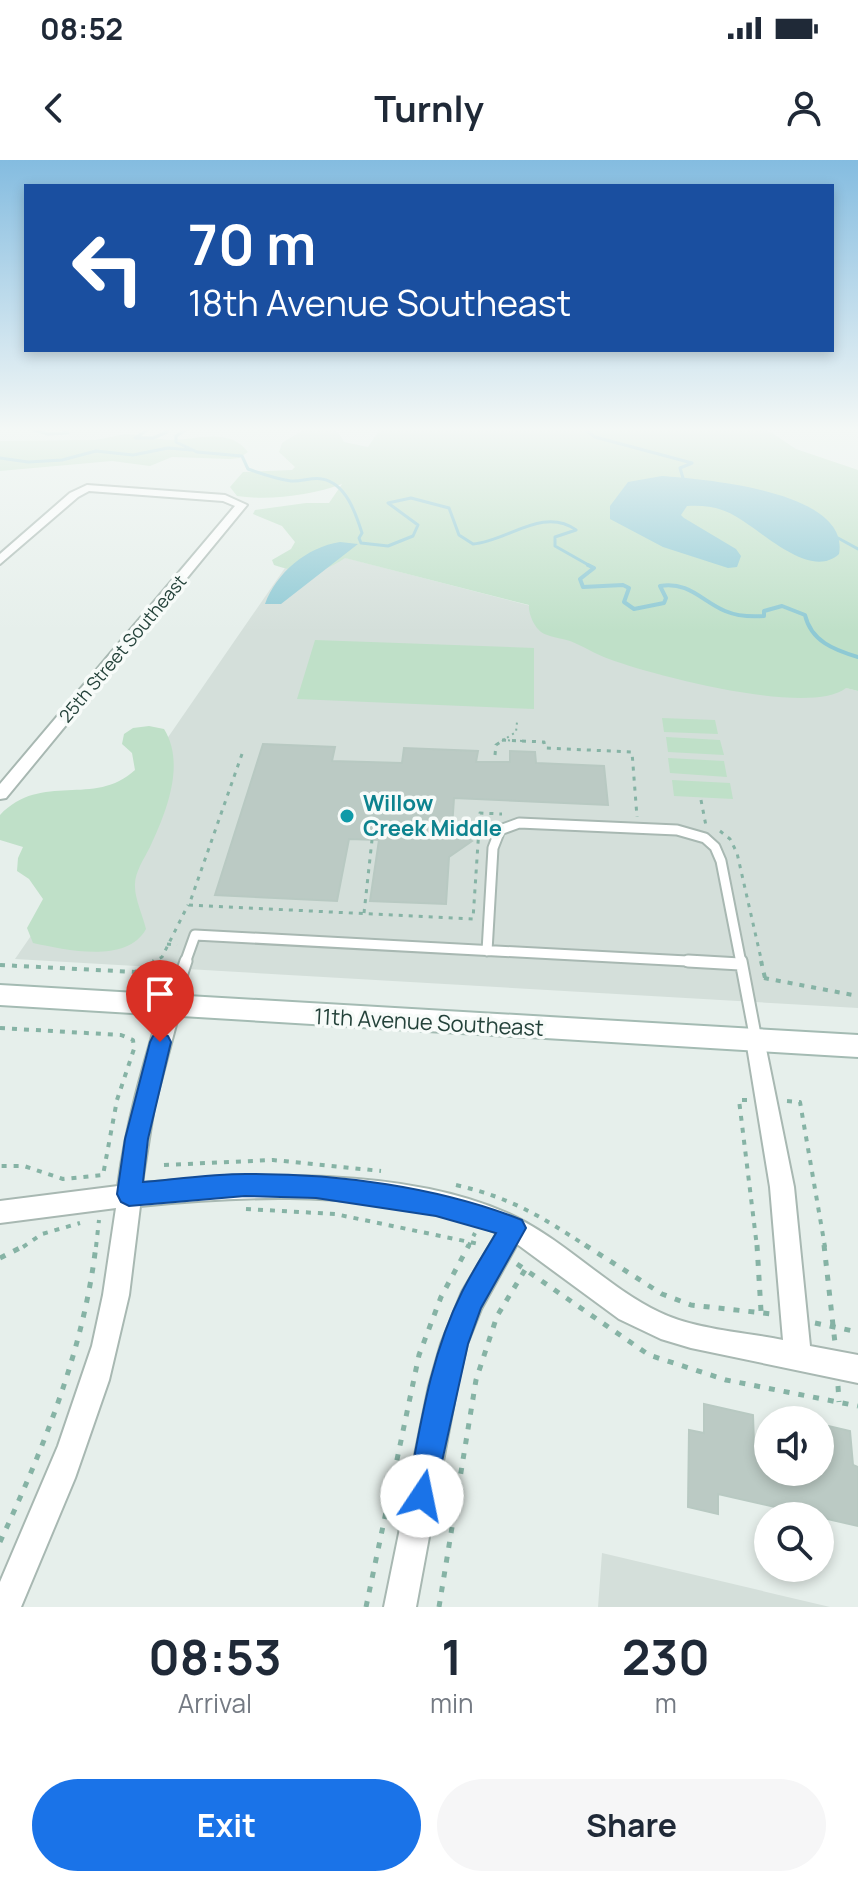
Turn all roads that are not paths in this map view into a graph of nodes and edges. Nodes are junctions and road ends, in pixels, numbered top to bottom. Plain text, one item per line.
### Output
1 (72, 497) edge
2 (204, 497) edge
3 (0, 560) edge
4 (0, 794) edge
5 (487, 951) junction
6 (740, 964) junction
7 (0, 995) edge
8 (171, 1006) junction
9 (756, 1040) junction
10 (858, 1046) edge
11 (129, 1194) junction
12 (0, 1212) edge
13 (513, 1228) junction
14 (798, 1356) junction
15 (858, 1369) edge
16 (5, 1607) edge
17 (400, 1607) edge

1 - 3 street, 25th Street Southeast
2 - 4 street, 25th Street Southeast
5 - 6 lane
5 - 6 lane
5 - 8 lane
6 - 9 lane
7 - 8 main road, 11th Avenue Southeast
8 - 9 main road, 11th Avenue Southeast
8 - 11 street
9 - 10 main road, 11th Avenue Southeast
9 - 14 street
11 - 12 street
11 - 13 street
11 - 16 street
13 - 14 street
13 - 17 street
14 - 15 street

